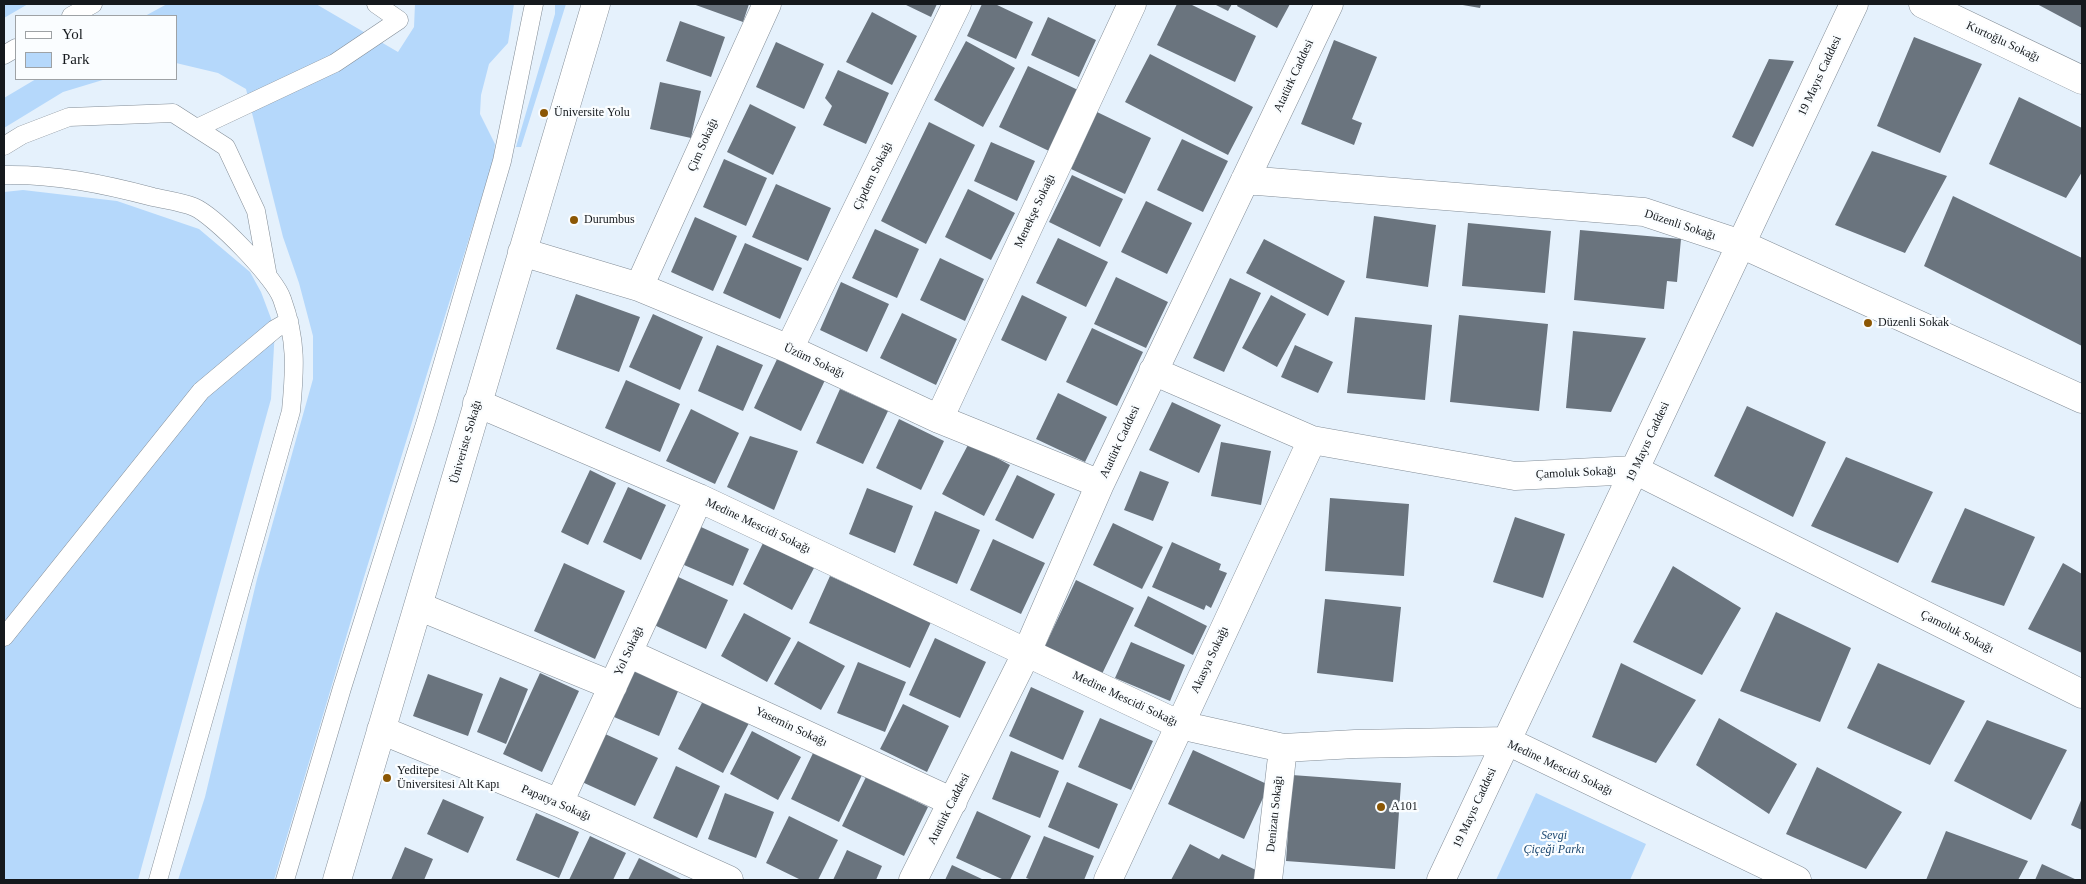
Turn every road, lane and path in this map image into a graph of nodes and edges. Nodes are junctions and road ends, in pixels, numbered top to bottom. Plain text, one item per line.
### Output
1 (93, 4) edge
2 (376, 4) edge
3 (534, 4) edge
4 (596, 4) edge
5 (767, 4) edge
6 (957, 4) edge
7 (1132, 4) edge
8 (1329, 4) edge
9 (1854, 4) edge
10 (1923, 4) edge
11 (73, 15) edge
12 (15, 49) edge
13 (4, 55) edge
14 (2082, 80) edge
15 (197, 128) junction
16 (4, 146) edge
17 (4, 175) edge
18 (1245, 180) junction
19 (1741, 244) junction
20 (522, 252) junction
21 (268, 277) junction
22 (639, 287) junction
23 (289, 321) junction
24 (790, 349) junction
25 (1153, 371) junction
26 (2082, 399) edge
27 (477, 403) junction
28 (939, 419) junction
29 (1312, 440) junction
30 (1635, 470) junction
31 (1100, 484) junction
32 (699, 498) junction
33 (418, 606) junction
34 (4, 637) edge
35 (1026, 652) junction
36 (628, 653) junction
37 (613, 686) junction
38 (2082, 694) edge
39 (1180, 725) junction
40 (380, 730) junction
41 (1507, 741) junction
42 (1283, 748) junction
43 (953, 802) junction
44 (559, 803) junction
45 (158, 880) edge
46 (285, 880) edge
47 (337, 880) edge
48 (729, 880) edge
49 (913, 880) edge
50 (1108, 880) edge
51 (1268, 880) edge
52 (1442, 880) edge
53 (1797, 880) edge

1 - 11 lane
2 - 15 lane
3 - 46 lane
4 - 20 street, Üniveriste Sokağı
5 - 22 street, Çim Sokağı
6 - 24 street, Çipdem Sokağı
7 - 28 street, Menekşe Sokağı
8 - 18 street, Atatürk Caddesi
9 - 19 street, 19 Mayıs Caddesi
10 - 14 street, Kurtoğlu Sokağı
12 - 13 lane
15 - 16 lane
15 - 21 lane
17 - 21 lane
18 - 19 street, Düzenli Sokağı
18 - 25 street, Atatürk Caddesi
19 - 26 street, Düzenli Sokağı
19 - 30 street, 19 Mayıs Caddesi
20 - 22 street, Üzüm Sokağı
20 - 27 street, Üniveriste Sokağı
21 - 23 lane
22 - 24 street, Üzüm Sokağı
23 - 34 lane
23 - 45 lane
24 - 28 street, Üzüm Sokağı
25 - 29 street, Çamoluk Sokağı
25 - 31 street, Atatürk Caddesi
27 - 32 street, Medine Mescidi Sokağı
27 - 33 street, Üniveriste Sokağı
28 - 31 street, Üzüm Sokağı
29 - 30 street, Çamoluk Sokağı
29 - 39 street, Akasya Sokağı
30 - 38 street, Çamoluk Sokağı
30 - 41 street, 19 Mayıs Caddesi
31 - 35 street, Atatürk Caddesi
32 - 35 street, Medine Mescidi Sokağı
32 - 36 street, Yol Sokağı
33 - 37 street
33 - 40 street, Üniveriste Sokağı
35 - 39 street, Medine Mescidi Sokağı
35 - 43 street, Atatürk Caddesi
36 - 37 street, Yol Sokağı
36 - 43 street, Yasemin Sokağı
37 - 44 street, Yol Sokağı
39 - 42 street, Medine Mescidi Sokağı
39 - 50 street, Akasya Sokağı
40 - 44 street, Papatya Sokağı
40 - 47 street, Üniveriste Sokağı
41 - 42 street, Medine Mescidi Sokağı
41 - 52 street, 19 Mayıs Caddesi
41 - 53 street, Medine Mescidi Sokağı
42 - 51 street, Denizatı Sokağı
43 - 49 street, Atatürk Caddesi
44 - 48 street, Papatya Sokağı

